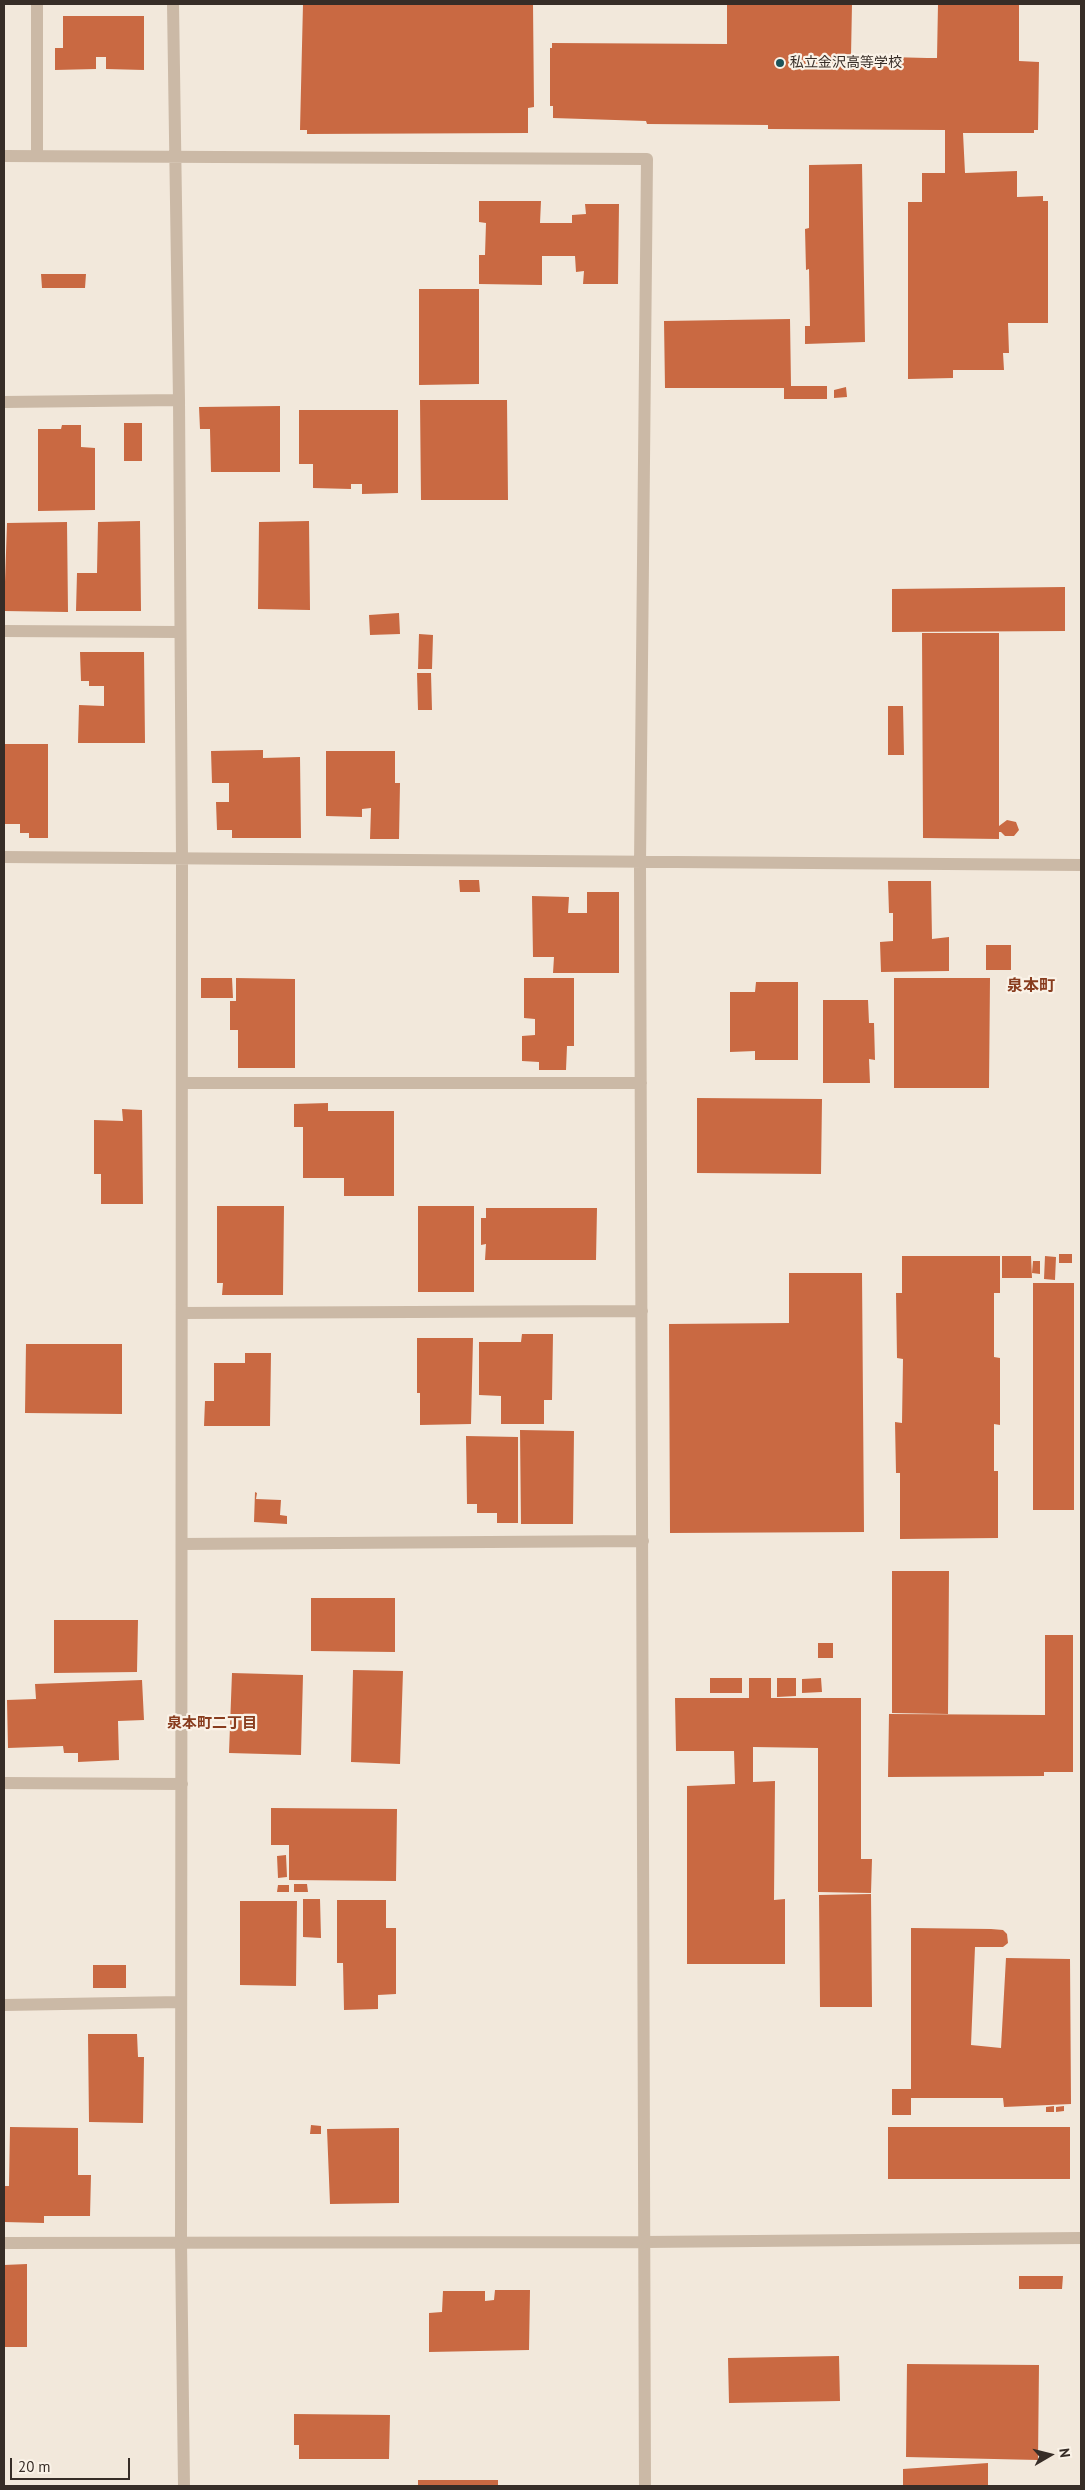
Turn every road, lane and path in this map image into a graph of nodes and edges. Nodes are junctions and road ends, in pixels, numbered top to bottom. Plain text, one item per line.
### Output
1 (37, 4) edge
2 (173, 4) edge
3 (4, 156) edge
4 (37, 156) junction
5 (174, 157) junction
6 (179, 400) junction
7 (4, 402) edge
8 (4, 631) edge
9 (180, 632) junction
10 (4, 857) edge
11 (182, 858) junction
12 (640, 863) junction
13 (1081, 865) edge
14 (182, 1083) junction
15 (641, 1083) junction
16 (642, 1311) junction
17 (182, 1313) junction
18 (643, 1541) junction
19 (182, 1544) junction
20 (4, 1783) edge
21 (182, 1784) junction
22 (181, 2002) junction
23 (4, 2005) edge
24 (1081, 2238) edge
25 (646, 2242) junction
26 (4, 2243) edge
27 (181, 2243) junction
28 (184, 2486) edge
29 (645, 2486) edge

1 - 4 street
2 - 5 street
3 - 4 street
4 - 5 street
5 - 6 street
5 - 12 street
6 - 7 street
6 - 9 street
8 - 9 street
9 - 11 street
10 - 11 street
11 - 12 street
11 - 14 street
12 - 13 street
12 - 15 street
14 - 15 street
14 - 17 street
15 - 16 street
16 - 17 street
16 - 18 street
17 - 19 street
18 - 19 street
18 - 25 street
19 - 21 street
20 - 21 street
21 - 22 street
22 - 23 street
22 - 27 street
24 - 25 street
25 - 27 street
25 - 29 street
26 - 27 street
27 - 28 street

